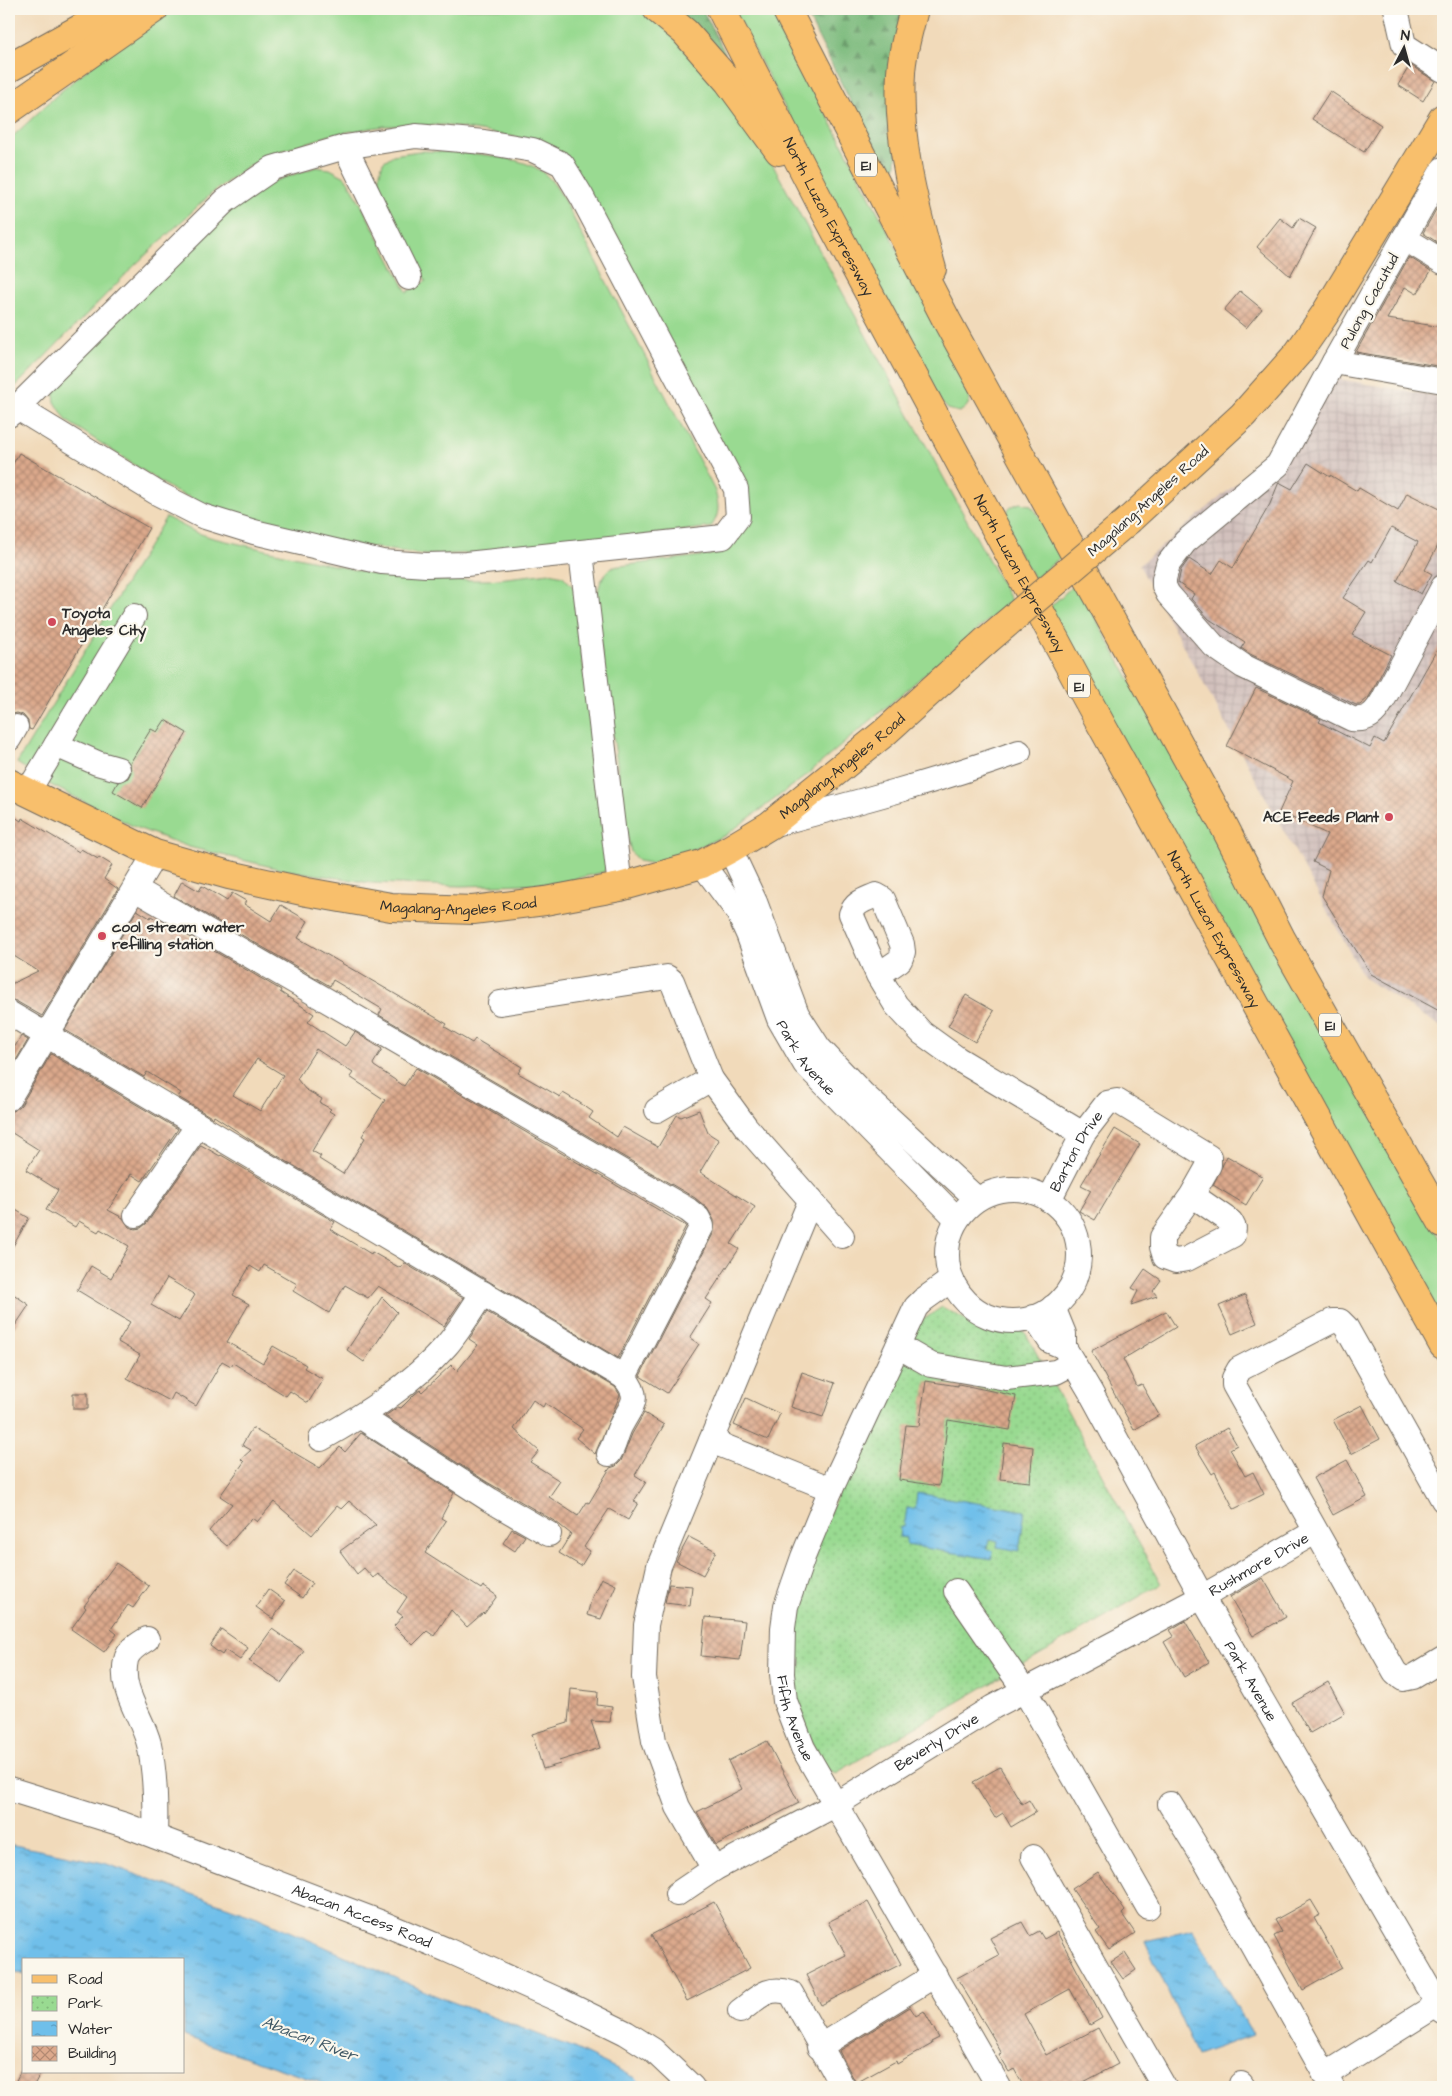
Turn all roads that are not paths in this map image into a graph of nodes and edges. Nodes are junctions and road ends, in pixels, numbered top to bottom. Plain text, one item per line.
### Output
1 (116, 9) edge
2 (154, 9) edge
3 (657, 9) edge
4 (721, 9) edge
5 (786, 9) edge
6 (914, 9) edge
7 (1396, 9) edge
8 (9, 68) edge
9 (1443, 70) edge
10 (9, 110) edge
11 (1439, 135) edge
12 (345, 148) junction
13 (1443, 169) edge
14 (820, 202) junction
15 (1404, 238) junction
16 (1443, 262) edge
17 (409, 278) dead end
18 (947, 321) junction
19 (1334, 362) junction
20 (1443, 382) edge
21 (12, 411) edge
22 (581, 552) junction
23 (1443, 587) edge
24 (134, 616) dead end
25 (56, 745) junction
26 (1019, 752) dead end
27 (118, 770) dead end
28 (18, 788) edge
29 (770, 825) junction
30 (730, 849) junction
31 (155, 854) junction
32 (702, 864) junction
33 (620, 887) junction
34 (135, 889) junction
35 (878, 975) dead end
36 (500, 1003) dead end
37 (9, 1013) edge
38 (48, 1036) junction
39 (812, 1056) junction
40 (711, 1080) junction
41 (9, 1098) edge
42 (657, 1110) dead end
43 (877, 1122) junction
44 (198, 1124) junction
45 (1083, 1134) junction
46 (1192, 1195) dead end
47 (811, 1199) junction
48 (977, 1199) junction
49 (1049, 1200) junction
50 (136, 1215) dead end
51 (957, 1219) junction
52 (1443, 1224) edge
53 (842, 1236) dead end
54 (956, 1287) junction
55 (483, 1293) junction
56 (1044, 1312) junction
57 (1443, 1345) edge
58 (898, 1346) junction
59 (1068, 1355) junction
60 (624, 1377) junction
61 (361, 1417) junction
62 (321, 1440) dead end
63 (711, 1441) junction
64 (609, 1454) dead end
65 (831, 1489) junction
66 (1443, 1500) edge
67 (1315, 1532) junction
68 (549, 1534) dead end
69 (956, 1591) dead end
70 (1202, 1597) junction
71 (147, 1639) dead end
72 (1443, 1659) edge
73 (1026, 1691) junction
74 (9, 1788) edge
75 (1170, 1804) dead end
76 (835, 1805) junction
77 (155, 1836) junction
78 (1033, 1856) dead end
79 (714, 1869) junction
80 (677, 1894) dead end
81 (1148, 1907) dead end
82 (935, 1975) junction
83 (1442, 2006) edge
84 (740, 2011) dead end
85 (819, 2047) junction
86 (1329, 2081) edge
87 (692, 2087) edge
88 (843, 2087) edge
89 (999, 2087) edge
90 (1164, 2087) edge

1 - 8 main road
2 - 10 main road
3 - 14 main road
4 - 14 main road, North Luzon Expressway / E1
5 - 18 main road, E1
6 - 18 main road
7 - 9 street
11 - 29 main road, Magalang-Angeles Road, bridge
12 - 17 street
12 - 21 street
12 - 22 street
13 - 15 street, Pulong Cacutud
14 - 57 main road, North Luzon Expressway / E1
15 - 16 street
15 - 19 street, Pulong Cacutud
18 - 52 main road, E1
19 - 20 street, Pulong Cacutud
19 - 23 street
21 - 22 street
22 - 33 street
24 - 25 street
25 - 27 street
25 - 28 street
26 - 29 street
28 - 31 main road, Magalang-Angeles Road
29 - 30 main road, Magalang-Angeles Road
30 - 32 main road, Magalang-Angeles Road
30 - 39 street, Park Avenue
31 - 33 main road, Magalang-Angeles Road
31 - 34 street
32 - 33 main road, Magalang-Angeles Road
32 - 39 street, Park Avenue
34 - 38 street
34 - 60 street
35 - 45 street
36 - 40 street
37 - 38 street
38 - 41 street
38 - 44 street
39 - 43 street, Park Avenue
40 - 42 street
40 - 47 street
43 - 48 street, Park Avenue
43 - 51 street, Park Avenue
44 - 50 street
44 - 55 street
45 - 46 street, Barton Drive
45 - 49 street, Barton Drive
47 - 53 street
47 - 63 street
48 - 49 street
48 - 51 street
49 - 56 street
51 - 54 street
54 - 56 street
54 - 58 street, Fifth Avenue
55 - 60 street
55 - 61 street
56 - 59 street, Park Avenue
58 - 59 street
58 - 65 street, Fifth Avenue
59 - 70 street, Park Avenue
60 - 64 street
61 - 62 street
61 - 68 street
63 - 65 street
63 - 79 street
65 - 76 street, Fifth Avenue
66 - 67 street
67 - 70 street, Rushmore Drive
67 - 72 street
69 - 73 street
70 - 73 street, Beverly Drive
70 - 83 street, Park Avenue
71 - 77 street
73 - 76 street, Beverly Drive
73 - 81 street
74 - 77 street, Abacan Access Road
75 - 86 street
76 - 79 street, Beverly Drive
76 - 82 street, Fifth Avenue
77 - 87 street, Abacan Access Road
78 - 90 street
79 - 80 street, Beverly Drive
82 - 85 street
82 - 89 street, Fifth Avenue
83 - 86 street
84 - 85 street
85 - 88 street

